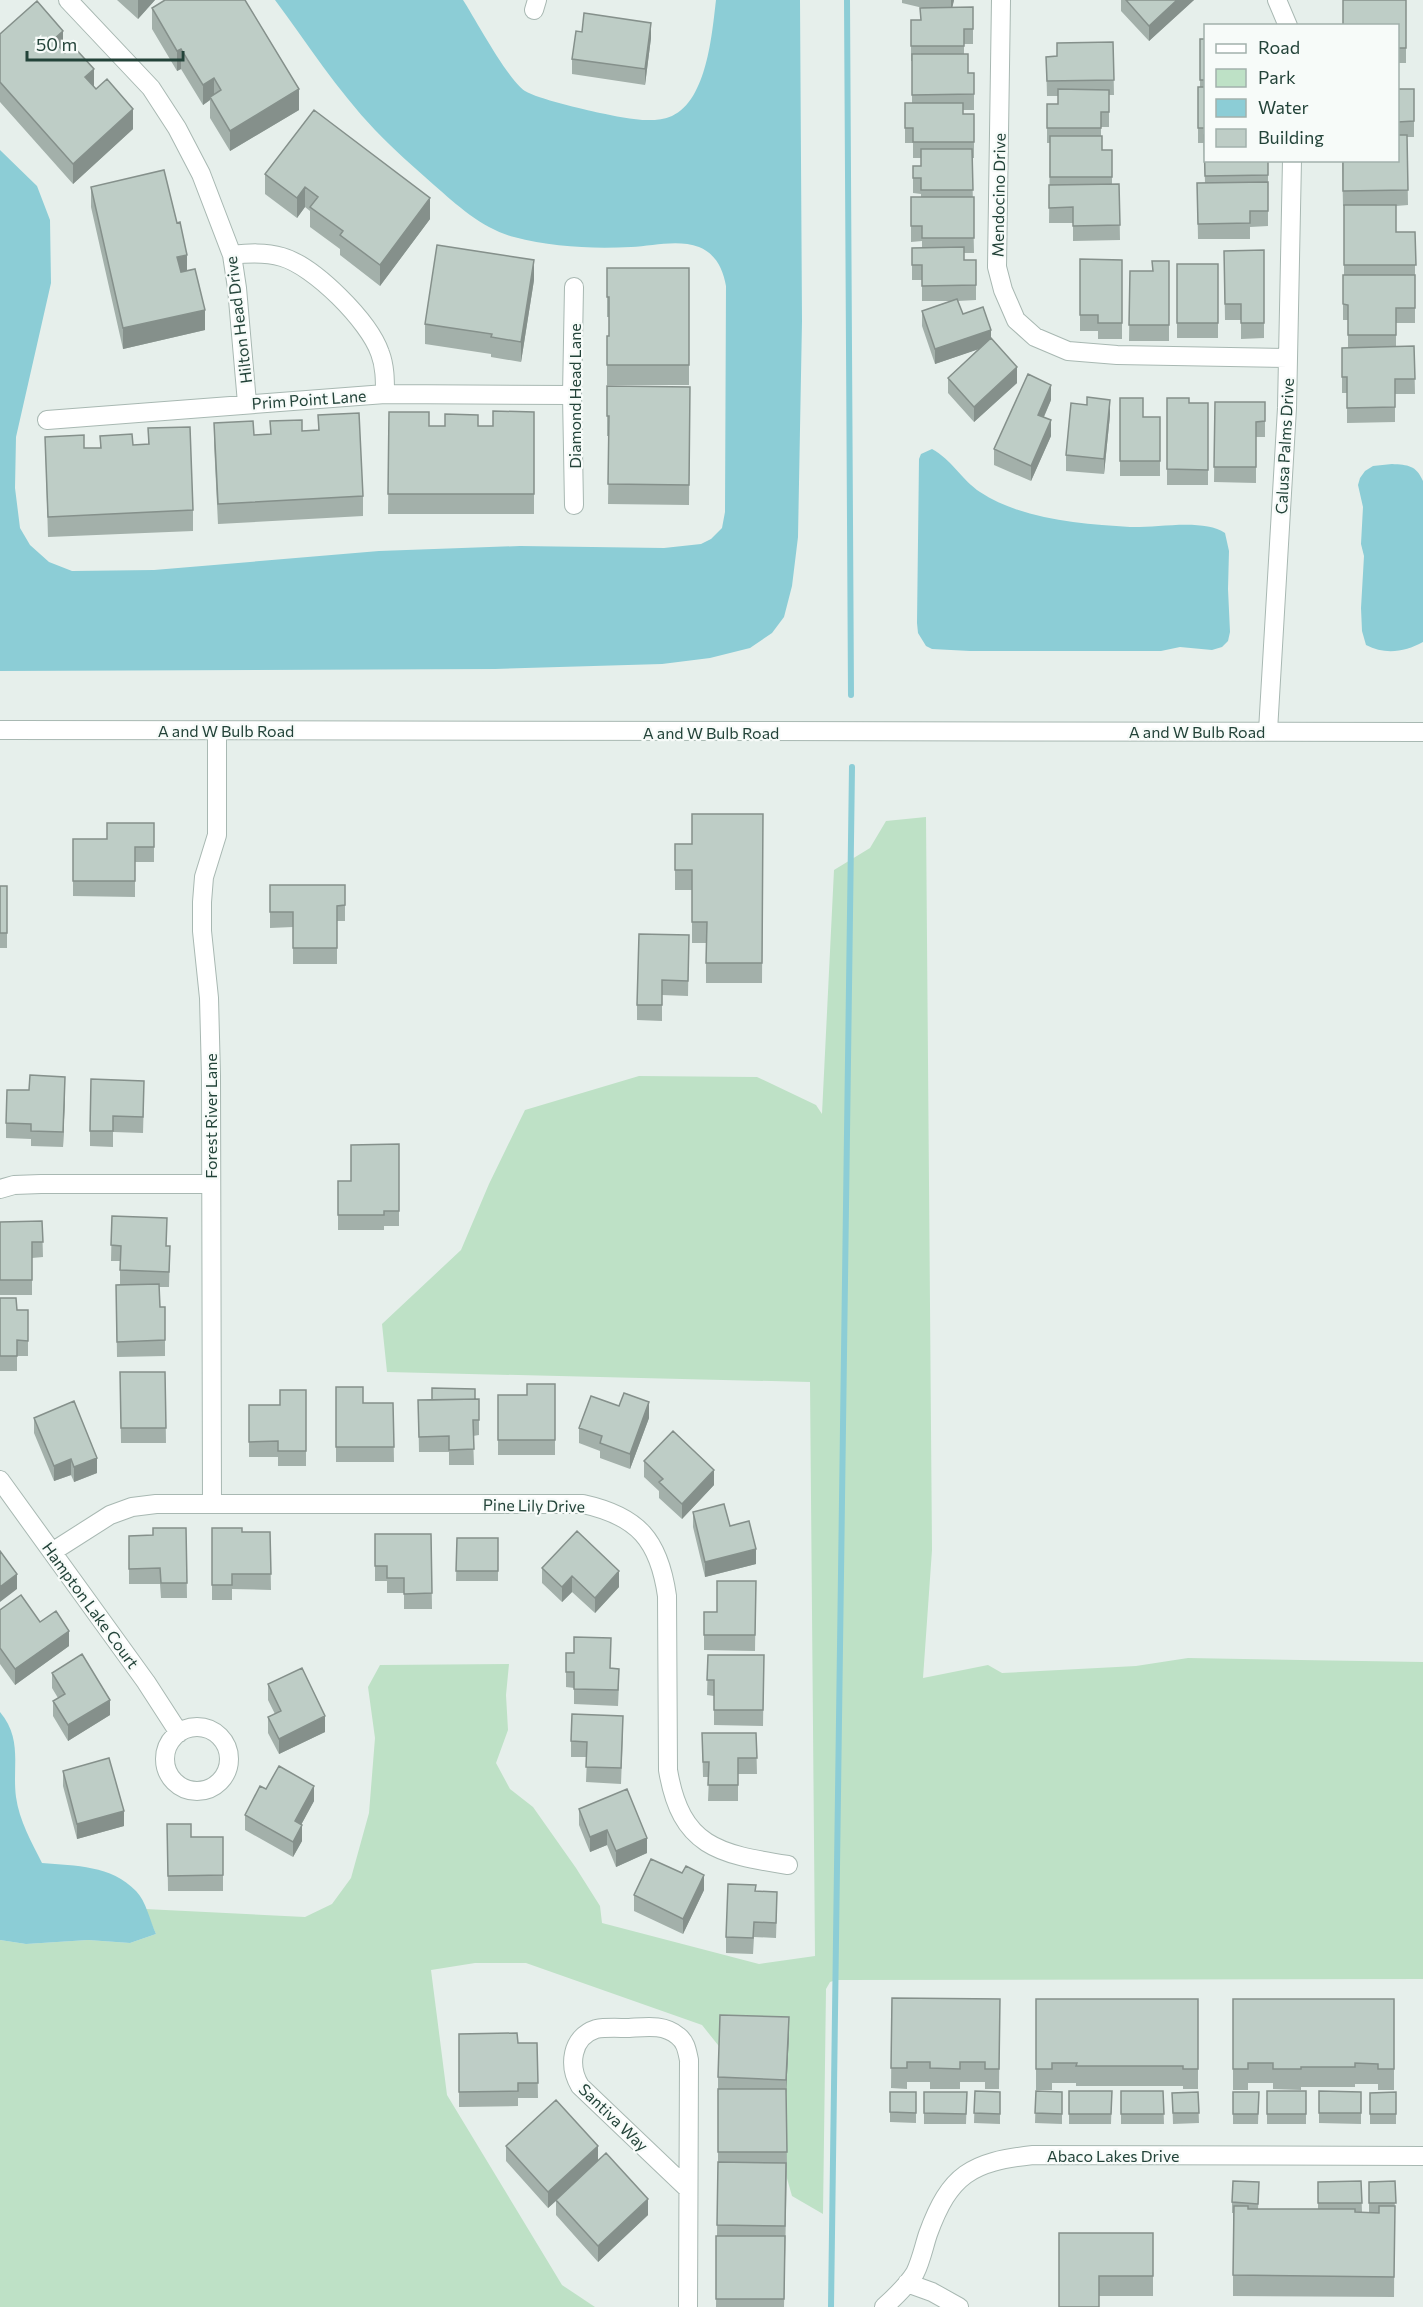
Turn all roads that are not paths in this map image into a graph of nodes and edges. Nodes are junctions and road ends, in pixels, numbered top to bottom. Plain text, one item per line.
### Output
1 (68, 0) edge
2 (1002, 0) edge
3 (1277, 0) edge
4 (1287, 24) edge
5 (1292, 162) edge
6 (232, 255) junction
7 (574, 287) dead end
8 (1288, 358) junction
9 (385, 394) junction
10 (572, 395) junction
11 (247, 403) junction
12 (46, 420) dead end
13 (574, 505) dead end
14 (0, 730) edge
15 (217, 730) junction
16 (1268, 731) junction
17 (1423, 732) edge
18 (210, 1185) junction
19 (0, 1189) edge
20 (0, 1480) edge
21 (212, 1504) junction
22 (52, 1552) junction
23 (179, 1733) dead end
24 (788, 1865) dead end
25 (1423, 2156) edge
26 (688, 2189) junction
27 (907, 2283) junction
28 (687, 2307) edge
29 (884, 2307) edge
30 (959, 2307) edge

1 - 6 street, Hilton Head Drive
2 - 8 street, Mendocino Drive
3 - 4 street
5 - 8 street, Calusa Palms Drive
6 - 9 street
6 - 11 street, Hilton Head Drive
7 - 10 street, Diamond Head Lane
8 - 16 street, Calusa Palms Drive
9 - 10 street, Prim Point Lane
9 - 11 street, Prim Point Lane
10 - 13 street, Diamond Head Lane
11 - 12 street, Prim Point Lane
14 - 15 street, A and W Bulb Road
15 - 16 street, A and W Bulb Road
15 - 18 street, Forest River Lane
16 - 17 street, A and W Bulb Road
18 - 19 street
18 - 21 street, Forest River Lane
20 - 22 street, Hampton Lake Court
21 - 22 street, Pine Lily Drive
21 - 24 street, Pine Lily Drive
22 - 23 street, Hampton Lake Court
25 - 27 street, Abaco Lakes Drive
26 - 26 street, Santiva Way
26 - 28 street, Santiva Way
27 - 29 street, Abaco Lakes Drive
27 - 30 street

